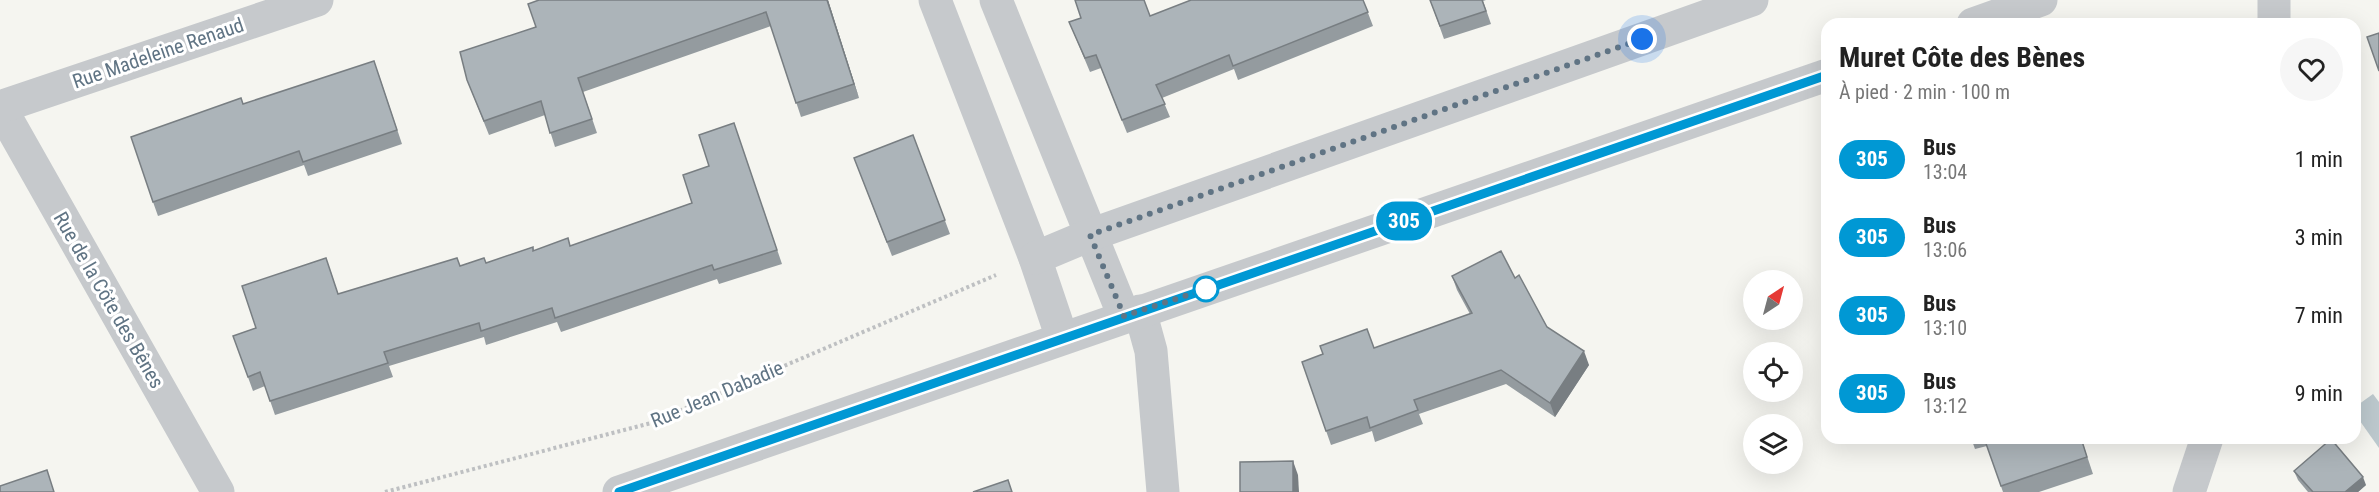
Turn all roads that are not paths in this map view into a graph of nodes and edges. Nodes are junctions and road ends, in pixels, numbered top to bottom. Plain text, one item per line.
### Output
1 (317, 0) edge
2 (935, 0) edge
3 (996, 0) edge
4 (1752, 0) edge
5 (2041, 0) edge
6 (2274, 0) edge
7 (1990, 18) edge
8 (2274, 18) edge
9 (1821, 77) edge
10 (0, 107) edge
11 (1090, 235) junction
12 (1035, 258) junction
13 (1132, 314) junction
14 (1062, 338) junction
15 (2205, 444) edge
16 (219, 492) edge
17 (619, 492) edge
18 (1163, 492) edge
19 (2189, 492) edge

1 - 10 street, Rue Madeleine Renaud
2 - 12 street
3 - 11 street
4 - 11 street
5 - 7 street
6 - 8 street
9 - 13 street
10 - 16 street, Rue de la Côte des Bênes
11 - 12 street
11 - 13 street
12 - 14 street
13 - 14 street
13 - 18 street
14 - 17 street
15 - 19 street

